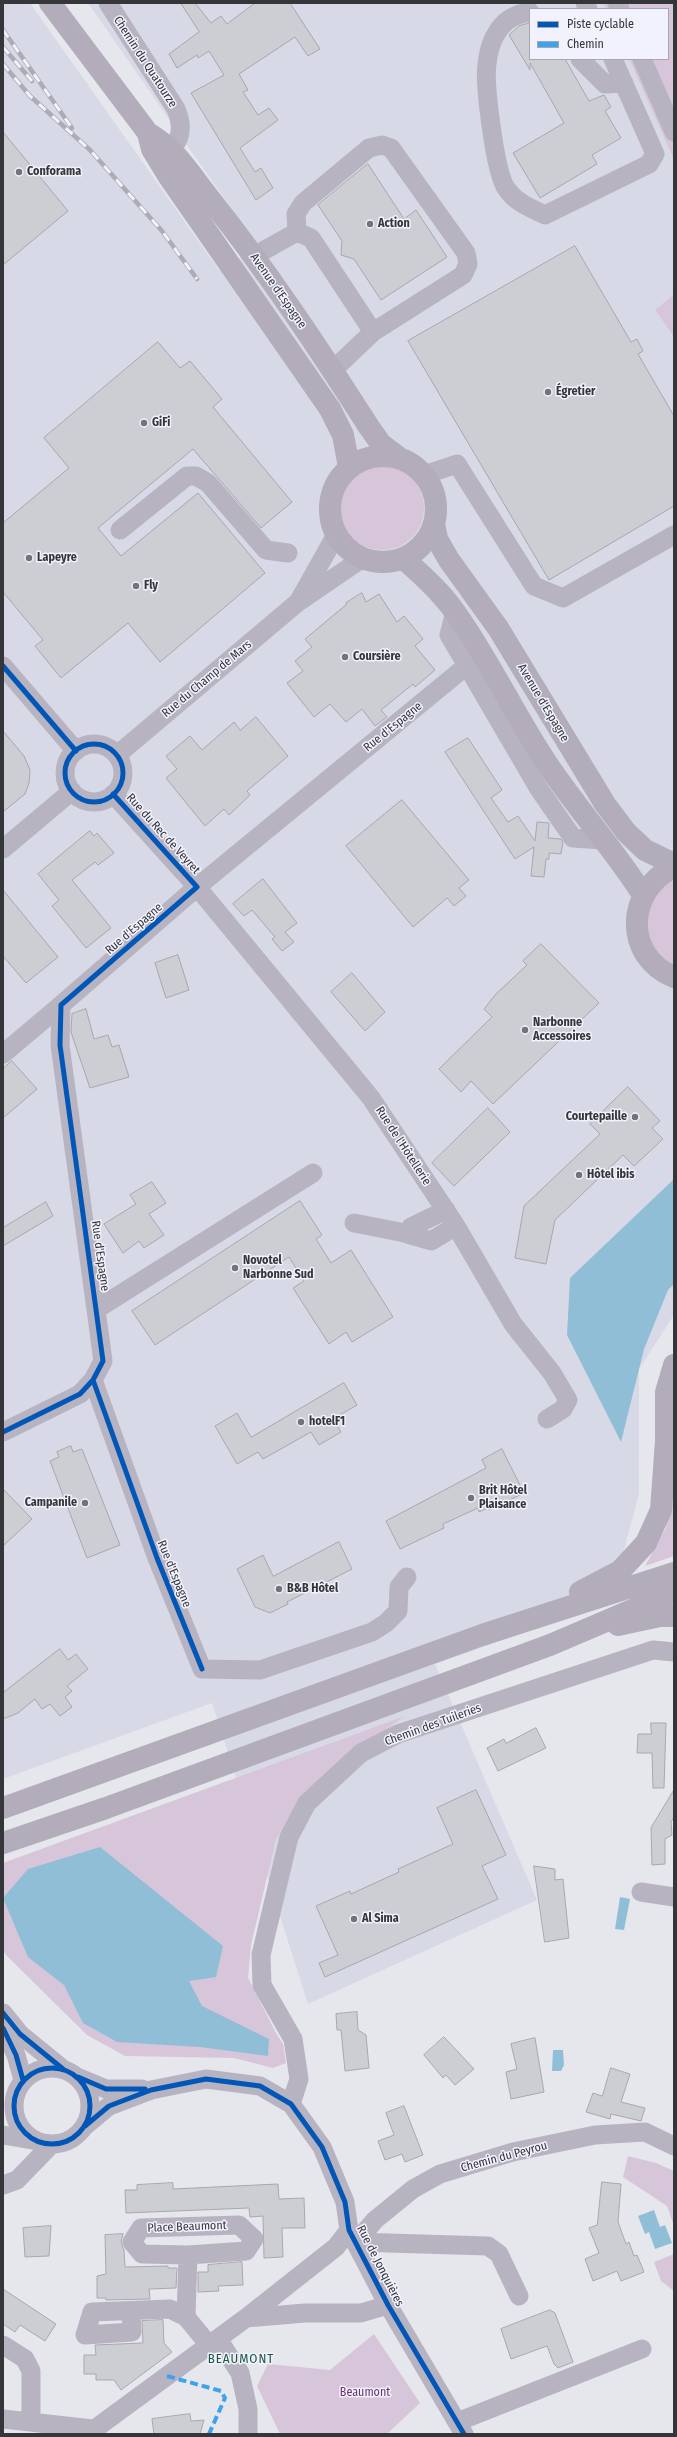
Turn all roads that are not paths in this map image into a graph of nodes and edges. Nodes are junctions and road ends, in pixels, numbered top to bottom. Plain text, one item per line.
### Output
1 (50, 3) edge
2 (108, 3) edge
3 (529, 12) edge
4 (581, 60) edge
5 (614, 60) edge
6 (642, 60) edge
7 (624, 83) junction
8 (674, 132) edge
9 (166, 156) junction
10 (297, 232) junction
11 (254, 256) junction
12 (373, 332) junction
13 (333, 370) junction
14 (398, 457) junction
15 (349, 468) junction
16 (424, 475) junction
17 (434, 524) junction
18 (120, 530) dead end
19 (336, 535) junction
20 (674, 535) edge
21 (288, 553) dead end
22 (363, 558) junction
23 (403, 558) junction
24 (297, 604) junction
25 (474, 660) junction
26 (3, 666) edge
27 (76, 751) junction
28 (117, 754) junction
29 (72, 791) junction
30 (114, 794) junction
31 (3, 849) edge
32 (674, 864) edge
33 (674, 867) edge
34 (197, 887) junction
35 (642, 895) junction
36 (674, 977) edge
37 (61, 1005) junction
38 (3, 1054) edge
39 (313, 1173) dead end
40 (446, 1210) junction
41 (354, 1223) dead end
42 (456, 1226) junction
43 (411, 1227) dead end
44 (97, 1309) junction
45 (674, 1365) edge
46 (93, 1380) junction
47 (547, 1418) dead end
48 (3, 1432) edge
49 (674, 1573) edge
50 (407, 1577) dead end
51 (674, 1592) edge
52 (674, 1616) edge
53 (482, 1635) junction
54 (550, 1645) junction
55 (674, 1652) edge
56 (3, 1808) edge
57 (3, 1843) edge
58 (641, 1892) dead end
59 (674, 1897) edge
60 (3, 2013) edge
61 (3, 2028) edge
62 (70, 2073) junction
63 (151, 2090) junction
64 (14, 2092) edge
65 (291, 2104) junction
66 (85, 2126) junction
67 (3, 2135) edge
68 (32, 2140) junction
69 (51, 2145) junction
70 (674, 2146) edge
71 (3, 2185) edge
72 (353, 2236) junction
73 (188, 2255) junction
74 (519, 2296) dead end
75 (388, 2305) junction
76 (131, 2311) dead end
77 (186, 2317) junction
78 (246, 2318) junction
79 (214, 2342) junction
80 (3, 2345) edge
81 (642, 2349) dead end
82 (3, 2419) edge
83 (31, 2422) junction
84 (460, 2428) edge
85 (90, 2432) edge
86 (248, 2434) edge

1 - 9 main road, Avenue d'Espagne
2 - 9 street, Chemin du Quatourze
3 - 7 street
4 - 7 street
5 - 7 street
6 - 8 street
9 - 11 main road, Avenue d'Espagne
9 - 15 main road, Avenue d'Espagne
10 - 11 street
10 - 12 street
10 - 12 street
11 - 13 main road, Avenue d'Espagne
12 - 13 street
13 - 14 main road, Avenue d'Espagne
14 - 15 main road
14 - 16 main road
15 - 19 main road
16 - 17 main road
16 - 20 street
17 - 23 main road
17 - 32 main road, Avenue d'Espagne
18 - 21 street
19 - 22 main road
19 - 24 street, Rue du Champ de Mars
22 - 23 main road
22 - 24 street, Rue du Champ de Mars
23 - 25 main road
24 - 28 street, Rue du Champ de Mars
25 - 34 street, Rue d'Espagne
25 - 35 main road
26 - 27 street
27 - 28 street
27 - 29 street
28 - 30 street
29 - 30 street
29 - 31 street
30 - 34 street, Rue du Rec de Veyret
33 - 35 main road
34 - 37 street, Rue d'Espagne
34 - 40 street, Rue de l'Hôtellerie
35 - 36 main road
37 - 38 street
37 - 44 street, Rue d'Espagne
39 - 44 street
40 - 42 street, Rue de l'Hôtellerie
40 - 43 street
41 - 42 street
42 - 47 street, Rue de l'Hôtellerie
44 - 46 street, Rue d'Espagne
45 - 53 main road
46 - 48 street
46 - 50 street, Rue d'Espagne
49 - 53 main road
51 - 54 main road
52 - 54 main road
53 - 56 main road
54 - 57 main road
55 - 65 street, Chemin des Tuileries
58 - 59 street
60 - 62 street
61 - 64 street
62 - 63 street, Rue de Jonquières
62 - 64 street
62 - 66 street
63 - 65 street, Rue de Jonquières
63 - 66 street, Rue de Jonquières
64 - 68 street
65 - 72 street, Rue de Jonquières
66 - 69 street
67 - 68 street
68 - 69 street
69 - 71 street
70 - 72 street, Chemin du Peyrou
72 - 74 street
72 - 75 street, Rue de Jonquières
72 - 78 street, Chemin du Peyrou
73 - 73 street, Place Beaumont
73 - 77 street
75 - 78 street
75 - 84 street, Rue de Jonquières
76 - 77 street
77 - 79 street
78 - 79 street, Chemin du Peyrou
79 - 85 street, Chemin du Peyrou
79 - 86 street
80 - 83 street
81 - 84 street
82 - 83 street
83 - 85 street

